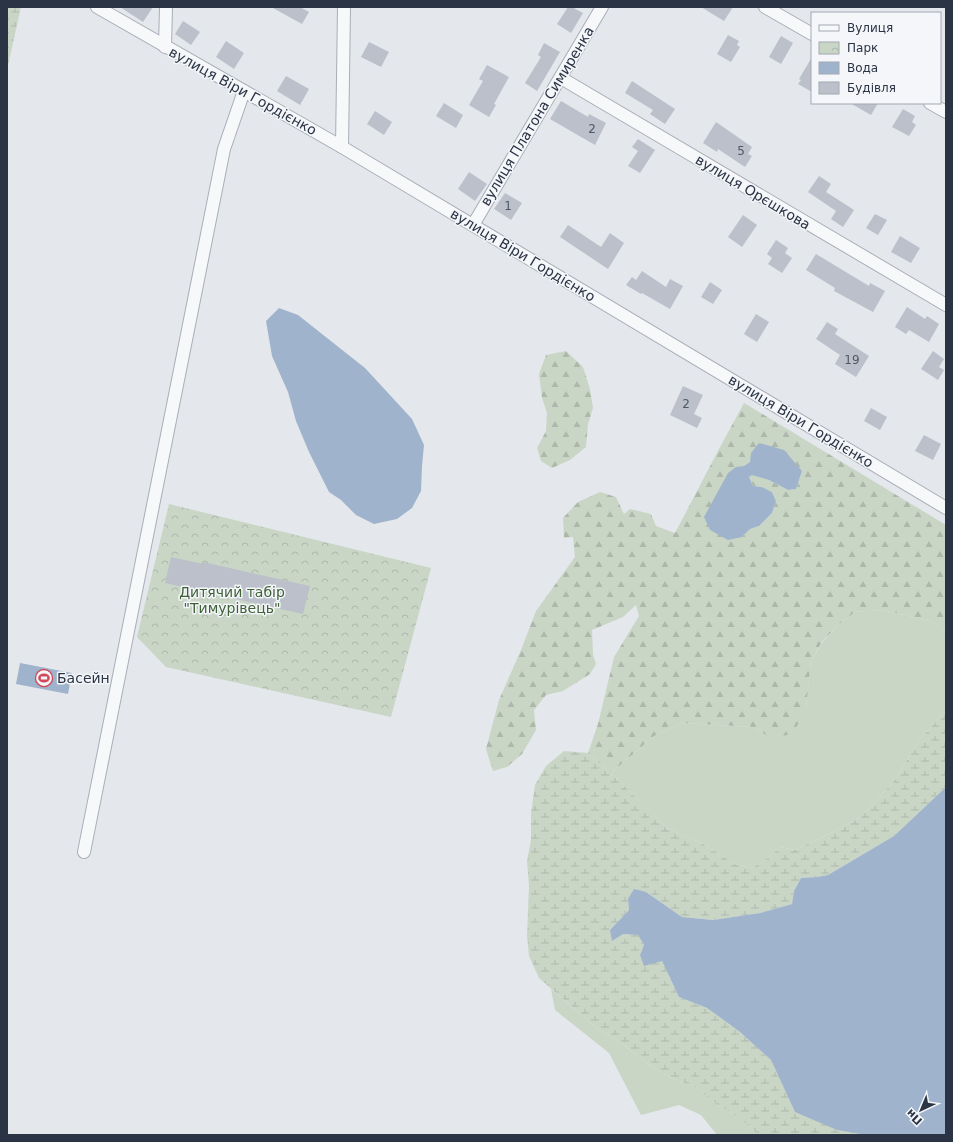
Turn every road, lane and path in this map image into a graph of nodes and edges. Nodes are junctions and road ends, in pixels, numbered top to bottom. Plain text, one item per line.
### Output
1 (97, 7) edge
2 (166, 7) edge
3 (344, 7) edge
4 (602, 7) edge
5 (765, 7) edge
6 (811, 33) edge
7 (165, 47) junction
8 (561, 78) junction
9 (244, 91) junction
10 (932, 104) edge
11 (946, 112) edge
12 (342, 147) junction
13 (473, 225) junction
14 (946, 306) edge
15 (946, 508) edge
16 (84, 852) dead end

1 - 7 street, вулиця Віри Гордієнко
2 - 7 street
3 - 12 street
4 - 8 street, вулиця Платона Симиренка
5 - 6 street
7 - 9 street, вулиця Віри Гордієнко
8 - 13 street, вулиця Платона Симиренка
8 - 14 street, вулиця Орєшкова
9 - 12 street, вулиця Віри Гордієнко
9 - 16 street
10 - 11 street
12 - 13 street, вулиця Віри Гордієнко
13 - 15 street, вулиця Віри Гордієнко

